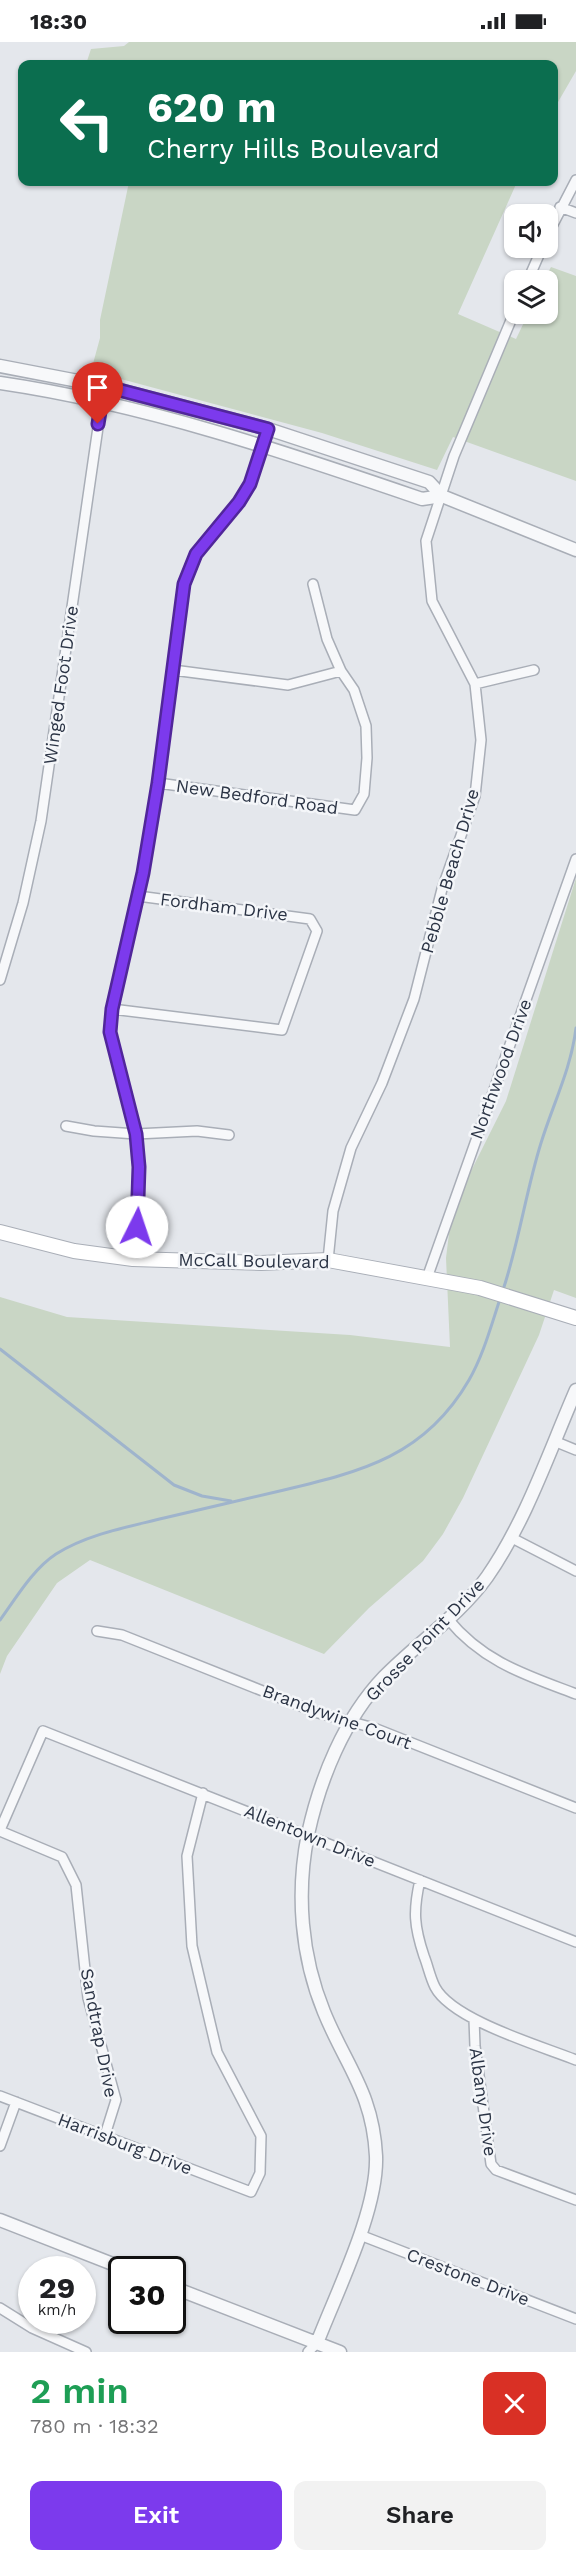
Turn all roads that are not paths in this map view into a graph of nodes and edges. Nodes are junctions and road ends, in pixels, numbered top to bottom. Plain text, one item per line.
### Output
1 (576, 180) edge
2 (560, 207) junction
3 (558, 212) edge
4 (576, 213) edge
5 (509, 324) edge
6 (0, 366) edge
7 (0, 383) edge
8 (104, 386) junction
9 (101, 403) junction
10 (268, 429) junction
11 (262, 446) junction
12 (442, 496) junction
13 (576, 550) edge
14 (313, 584) dead end
15 (173, 670) junction
16 (534, 670) dead end
17 (341, 671) junction
18 (475, 684) junction
19 (158, 783) junction
20 (576, 860) edge
21 (138, 896) junction
22 (0, 980) edge
23 (112, 1009) junction
24 (66, 1126) dead end
25 (136, 1134) junction
26 (229, 1135) dead end
27 (0, 1232) edge
28 (133, 1259) junction
29 (328, 1260) junction
30 (427, 1278) junction
31 (576, 1318) edge
32 (576, 1390) edge
33 (554, 1441) junction
34 (576, 1450) edge
35 (512, 1538) junction
36 (576, 1571) edge
37 (448, 1619) junction
38 (97, 1631) dead end
39 (576, 1694) edge
40 (350, 1723) junction
41 (203, 1793) junction
42 (576, 1808) edge
43 (0, 1830) edge
44 (308, 1835) junction
45 (420, 1880) junction
46 (576, 1942) edge
47 (474, 2019) junction
48 (576, 2060) edge
49 (0, 2096) edge
50 (16, 2102) junction
51 (105, 2135) junction
52 (0, 2146) edge
53 (576, 2200) edge
54 (0, 2220) edge
55 (360, 2235) junction
56 (108, 2262) edge
57 (186, 2293) edge
58 (0, 2308) edge
59 (576, 2319) edge
60 (314, 2349) edge
61 (86, 2352) edge
62 (340, 2352) edge

1 - 2 street
2 - 3 street
2 - 4 street
5 - 12 street, Pebble Beach Drive
6 - 8 street
7 - 9 street
8 - 9 street, Winged Foot Drive
8 - 10 street
9 - 11 street
9 - 22 street, Winged Foot Drive
10 - 11 street
10 - 12 street
11 - 12 street
11 - 15 street
12 - 13 street
12 - 18 street, Pebble Beach Drive
14 - 17 street
15 - 17 street
15 - 19 street
16 - 18 street
17 - 19 street, New Bedford Road
18 - 29 street, Pebble Beach Drive
19 - 21 street
20 - 30 street, Northwood Drive
21 - 23 street
21 - 23 street, Fordham Drive
23 - 25 street
24 - 25 street
25 - 26 street
25 - 28 street
27 - 28 main road, McCall Boulevard
28 - 29 main road, McCall Boulevard
29 - 30 main road, McCall Boulevard
30 - 31 main road, McCall Boulevard
32 - 33 street, Grosse Point Drive
33 - 34 street
33 - 35 street, Grosse Point Drive
35 - 36 street
35 - 37 street, Grosse Point Drive
37 - 39 street
37 - 40 street, Grosse Point Drive
38 - 40 street, Brandywine Court
40 - 42 street, Brandywine Court
40 - 44 street, Grosse Point Drive
41 - 43 street, Allentown Drive
41 - 44 street, Allentown Drive
41 - 51 street, Harrisburg Drive
43 - 51 street, Sandtrap Drive
44 - 45 street, Allentown Drive
44 - 55 street, Grosse Point Drive
45 - 46 street, Allentown Drive
45 - 47 street
47 - 48 street
47 - 53 street, Albany Drive
49 - 50 street, Harrisburg Drive
50 - 51 street, Harrisburg Drive
50 - 52 street
54 - 56 street
55 - 59 street, Crestone Drive
55 - 60 street, Grosse Point Drive
57 - 60 street
58 - 61 street
60 - 62 street

